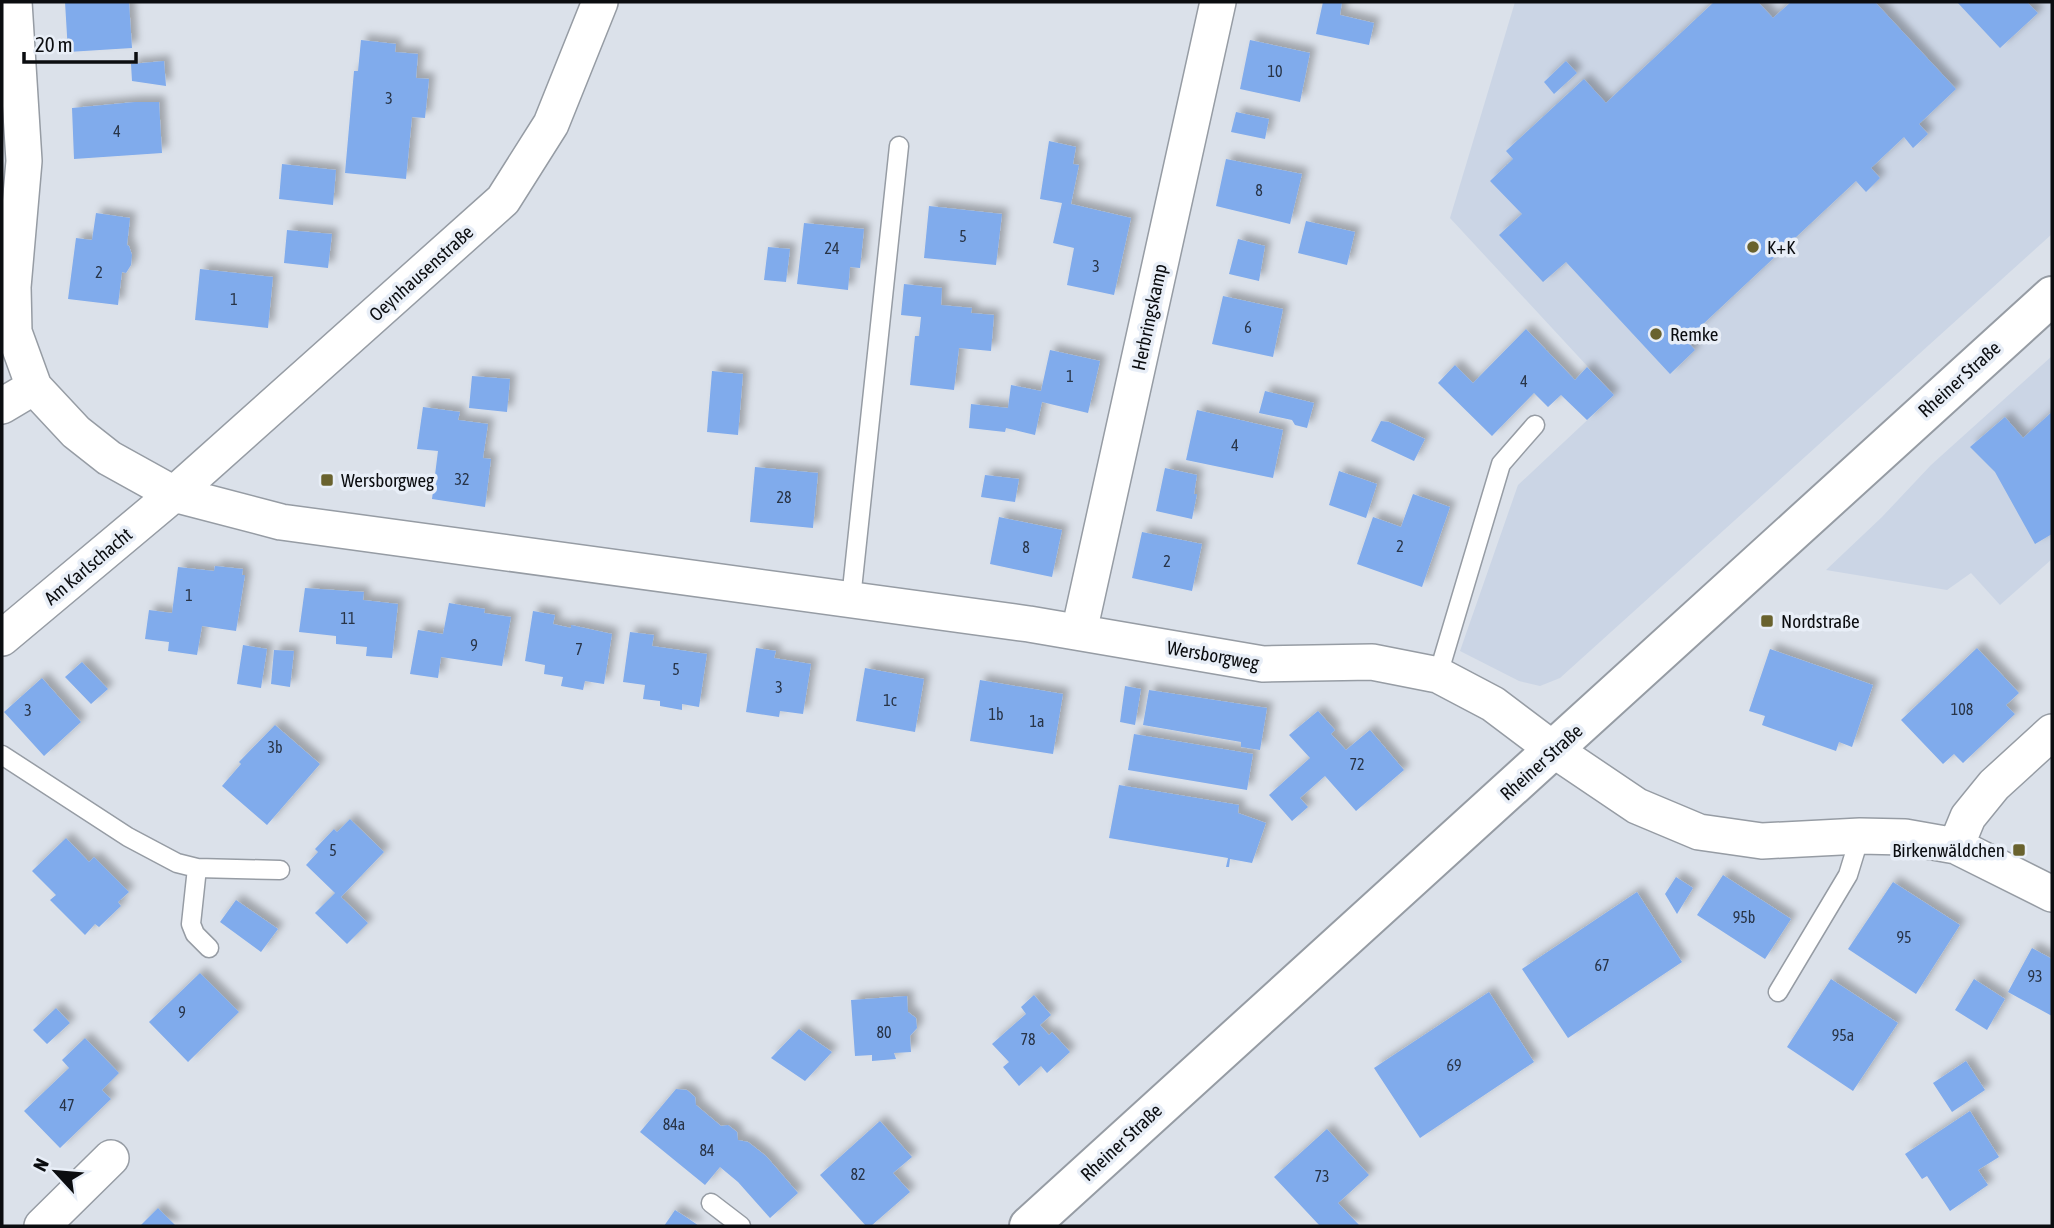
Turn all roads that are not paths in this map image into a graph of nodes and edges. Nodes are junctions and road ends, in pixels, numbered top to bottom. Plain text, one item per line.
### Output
1 (14, 2) edge
2 (600, 2) edge
3 (1218, 2) edge
4 (899, 146) dead end
5 (2052, 296) edge
6 (34, 387) junction
7 (2, 406) edge
8 (1535, 425) dead end
9 (174, 494) junction
10 (851, 599) junction
11 (1079, 632) junction
12 (2, 638) edge
13 (1438, 675) junction
14 (2052, 732) edge
15 (1554, 750) junction
16 (2, 755) edge
17 (1860, 835) junction
18 (1956, 846) junction
19 (197, 869) junction
20 (280, 870) dead end
21 (2052, 894) edge
22 (209, 948) dead end
23 (1778, 992) dead end
24 (111, 1158) dead end
25 (711, 1203) dead end
26 (1041, 1222) edge
27 (42, 1226) edge
28 (741, 1226) edge

1 - 6 street
2 - 9 street, Oeynhausenstraße
3 - 11 street, Herbringskamp
4 - 10 lane
5 - 15 main road, Rheiner Straße
6 - 7 street
6 - 9 street, Wersborgweg
8 - 13 lane
9 - 10 street, Wersborgweg
9 - 12 street, Am Karlschacht
10 - 11 street, Wersborgweg
11 - 13 street, Wersborgweg
13 - 15 street, Wersborgweg
14 - 18 street
15 - 17 street
15 - 26 main road, Rheiner Straße
16 - 19 lane
17 - 18 street
17 - 23 lane
18 - 21 street
19 - 20 lane
19 - 22 lane
24 - 27 street
25 - 28 lane

